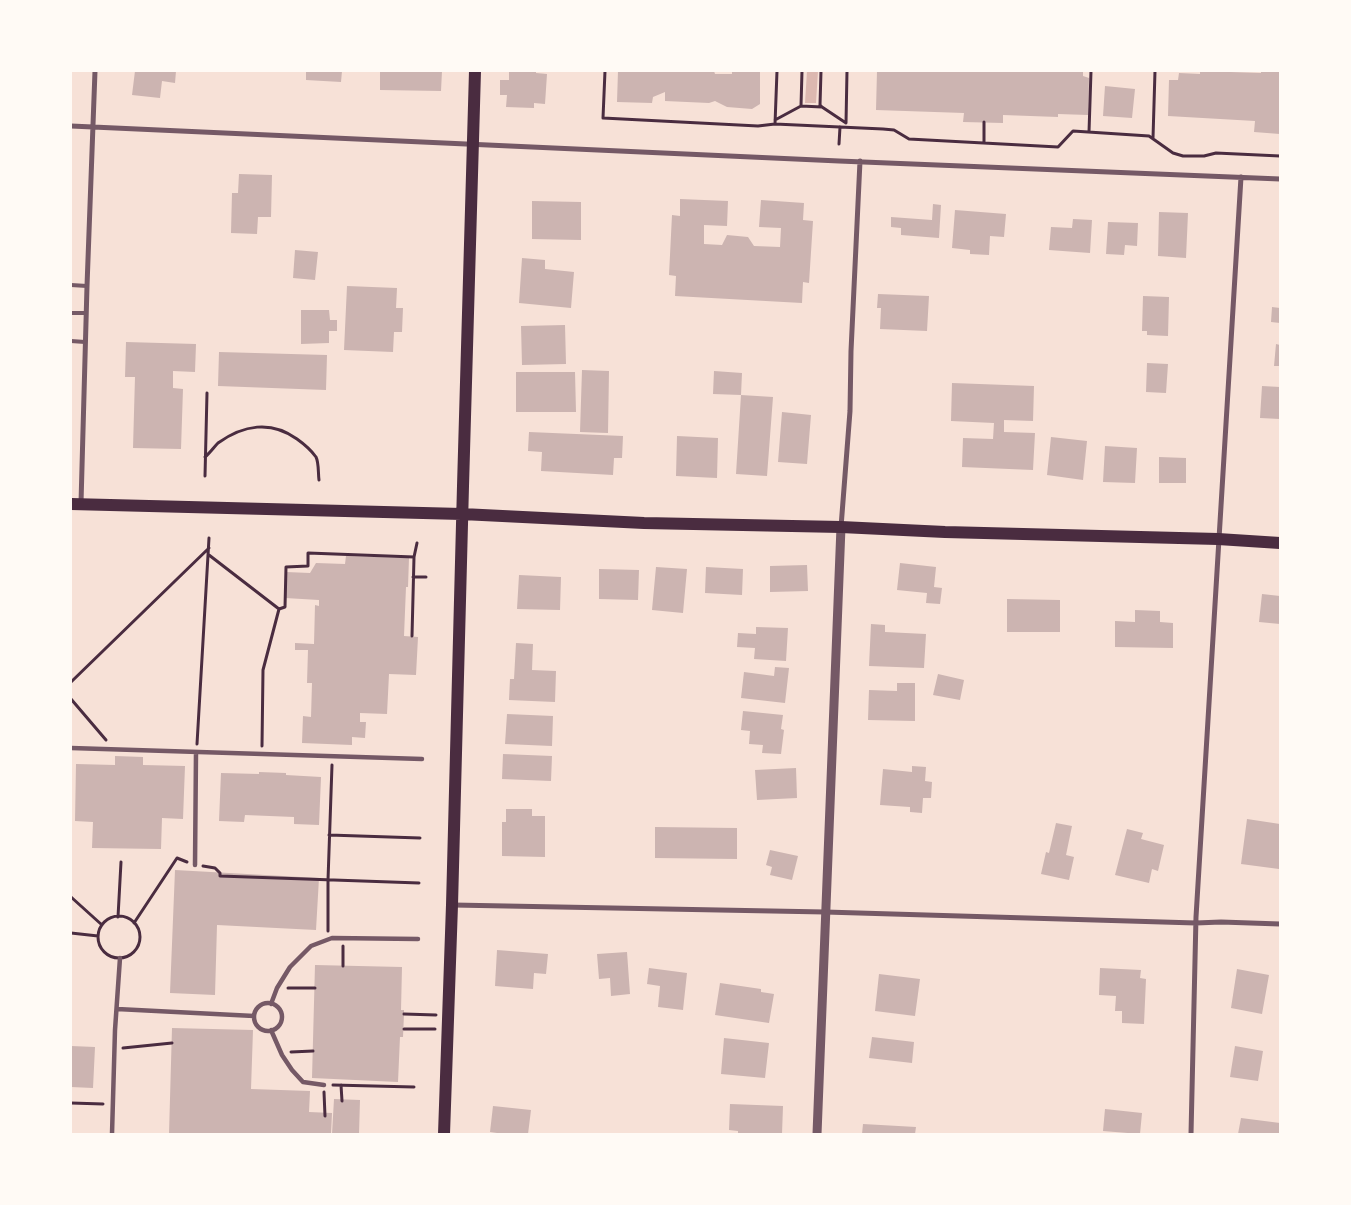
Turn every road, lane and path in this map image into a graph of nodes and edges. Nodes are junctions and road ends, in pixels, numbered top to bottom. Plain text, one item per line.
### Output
1 (95, 71) edge
2 (475, 71) edge
3 (605, 71) edge
4 (777, 71) edge
5 (802, 71) edge
6 (821, 71) edge
7 (847, 71) edge
8 (1091, 71) edge
9 (1155, 71) edge
10 (801, 106) junction
11 (822, 107) junction
12 (775, 122) junction
13 (984, 122) dead end
14 (846, 125) junction
15 (71, 126) edge
16 (92, 127) junction
17 (840, 127) junction
18 (1089, 132) junction
19 (1153, 139) junction
20 (473, 143) junction
21 (984, 143) junction
22 (839, 144) dead end
23 (1280, 156) edge
24 (860, 161) junction
25 (1241, 178) junction
26 (1280, 179) edge
27 (71, 285) edge
28 (87, 286) junction
29 (71, 312) edge
30 (86, 313) junction
31 (71, 341) edge
32 (85, 342) junction
33 (207, 394) dead end
34 (205, 457) junction
35 (205, 476) dead end
36 (319, 480) dead end
37 (76, 504) edge
38 (462, 514) junction
39 (841, 527) junction
40 (209, 538) dead end
41 (1218, 539) junction
42 (417, 543) dead end
43 (1280, 543) edge
44 (209, 548) junction
45 (208, 555) junction
46 (414, 557) junction
47 (426, 577) dead end
48 (414, 578) junction
49 (279, 609) junction
50 (412, 636) dead end
51 (71, 682) edge
52 (71, 699) edge
53 (71, 748) edge
54 (114, 749) junction
55 (196, 752) junction
56 (262, 754) junction
57 (332, 756) junction
58 (422, 759) dead end
59 (329, 835) junction
60 (420, 838) dead end
61 (177, 858) dead end
62 (121, 862) dead end
63 (195, 865) dead end
64 (220, 876) dead end
65 (328, 880) junction
66 (419, 883) dead end
67 (71, 897) edge
68 (452, 905) junction
69 (825, 912) junction
70 (118, 917) junction
71 (134, 923) junction
72 (1196, 923) junction
73 (1280, 924) edge
74 (102, 925) junction
75 (71, 933) edge
76 (98, 936) junction
77 (343, 938) junction
78 (418, 938) dead end
79 (328, 939) junction
80 (120, 958) junction
81 (342, 966) dead end
82 (277, 988) junction
83 (315, 988) dead end
84 (271, 1004) junction
85 (116, 1009) junction
86 (404, 1014) dead end
87 (416, 1014) dead end
88 (254, 1016) junction
89 (416, 1028) dead end
90 (404, 1029) dead end
91 (272, 1030) junction
92 (172, 1043) dead end
93 (115, 1049) junction
94 (313, 1051) dead end
95 (280, 1052) junction
96 (324, 1085) junction
97 (341, 1085) junction
98 (414, 1087) dead end
99 (342, 1100) dead end
100 (71, 1103) edge
101 (113, 1105) junction
102 (325, 1116) dead end
103 (112, 1134) edge
104 (444, 1134) edge
105 (817, 1134) edge
106 (1191, 1134) edge

1 - 16 street
2 - 20 main road
3 - 12 path
4 - 12 path
5 - 10 path
6 - 11 path
7 - 14 path
8 - 18 path
9 - 19 path
10 - 11 path
10 - 12 path
11 - 14 path
12 - 17 path
13 - 21 path
14 - 17 path
14 - 21 path
15 - 16 street
16 - 20 street
16 - 28 street
17 - 22 path
18 - 19 path
18 - 21 path
19 - 23 path
20 - 24 street
20 - 38 main road
24 - 25 street
24 - 39 street
25 - 26 street
25 - 41 street
27 - 28 lane
28 - 30 street
29 - 30 lane
30 - 32 street
31 - 32 lane
32 - 37 street
33 - 34 path
34 - 35 path
34 - 36 path
37 - 38 main road
38 - 39 main road
38 - 68 main road
39 - 41 main road
39 - 69 street
40 - 44 path
41 - 43 main road
41 - 72 street
42 - 46 path
44 - 45 path
44 - 51 path
45 - 49 path
45 - 55 path
46 - 48 path
46 - 49 path
47 - 48 path
48 - 50 path
49 - 56 path
52 - 54 path
53 - 54 street
54 - 55 street
55 - 56 street
55 - 63 street
56 - 57 street
57 - 58 street
57 - 59 path
59 - 60 path
59 - 65 path
61 - 71 path
62 - 70 path
64 - 65 path
65 - 66 path
65 - 79 path
67 - 74 path
68 - 69 street
68 - 104 main road
69 - 72 street
69 - 105 street
70 - 71 path
70 - 74 path
71 - 80 path
72 - 73 street
72 - 106 street
74 - 76 path
75 - 76 path
76 - 80 path
77 - 78 street
77 - 79 street
77 - 81 path
79 - 82 street
80 - 85 street
82 - 83 path
82 - 84 street
84 - 88 street
84 - 91 street
85 - 88 street
85 - 93 street
86 - 87 path
88 - 91 street
89 - 90 path
91 - 95 street
92 - 93 path
93 - 101 street
94 - 95 path
95 - 96 street
96 - 97 path
96 - 102 path
97 - 98 path
97 - 99 path
100 - 101 path
101 - 103 street

